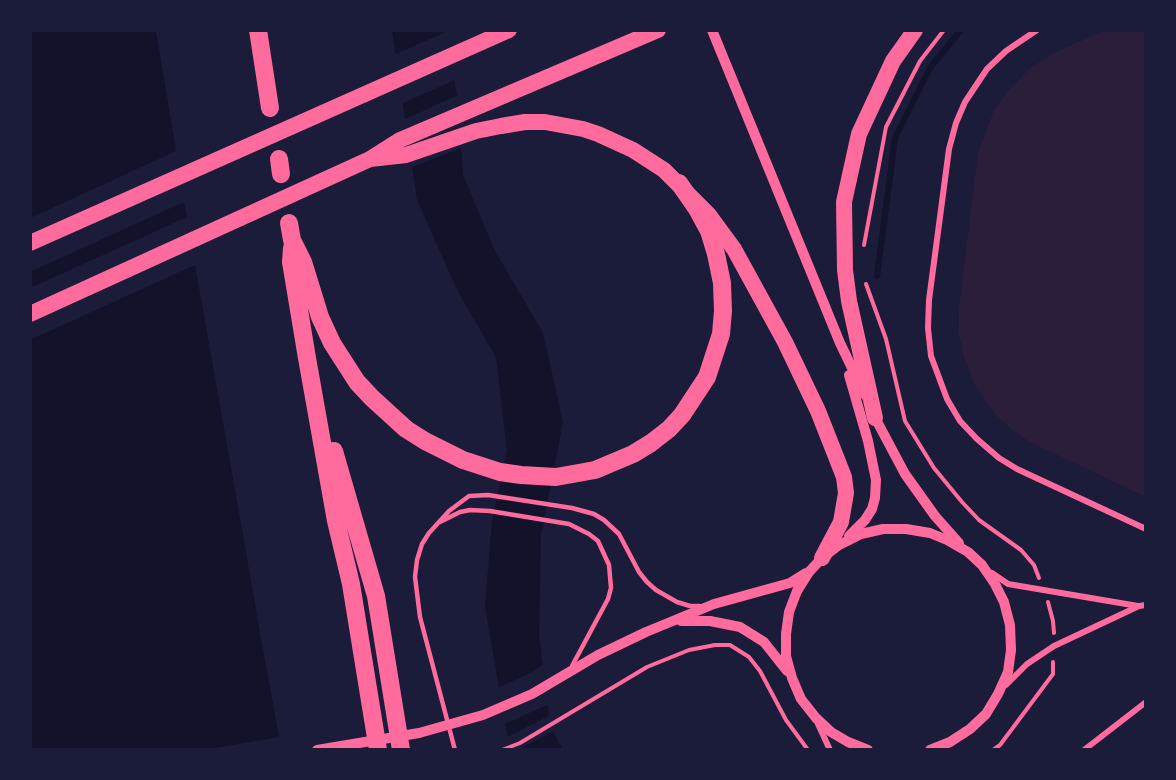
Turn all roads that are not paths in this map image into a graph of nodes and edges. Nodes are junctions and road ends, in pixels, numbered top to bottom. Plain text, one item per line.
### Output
1 (258, 30) edge
2 (509, 30) edge
3 (712, 30) edge
4 (915, 30) edge
5 (1037, 30) edge
6 (655, 31) edge
7 (270, 108) dead end
8 (370, 159) junction
9 (679, 183) junction
10 (30, 243) edge
11 (30, 314) edge
12 (840, 344) junction
13 (307, 358) junction
14 (875, 418) junction
15 (437, 523) junction
16 (1146, 529) edge
17 (839, 545) junction
18 (968, 552) junction
19 (822, 558) junction
20 (982, 565) junction
21 (809, 572) junction
22 (714, 604) junction
23 (1142, 605) edge
24 (674, 621) junction
25 (570, 671) junction
26 (792, 678) junction
27 (998, 694) junction
28 (1146, 702) edge
29 (816, 718) junction
30 (317, 750) edge
31 (378, 750) edge
32 (400, 750) edge
33 (455, 750) edge
34 (831, 750) edge
35 (868, 750) edge
36 (930, 750) edge
37 (1084, 750) edge

1 - 7 highway
2 - 10 highway
3 - 12 street
4 - 14 highway
5 - 16 street
6 - 8 highway
8 - 9 highway
8 - 11 highway
9 - 13 highway
9 - 19 highway
12 - 14 street
12 - 17 street
13 - 31 highway
13 - 32 highway
14 - 18 street
15 - 22 lane
15 - 25 lane
15 - 33 lane
17 - 18 street
17 - 19 street
18 - 20 street
19 - 21 street
20 - 23 street
20 - 27 street
21 - 22 street
21 - 26 street
22 - 24 street
23 - 27 street
24 - 25 street
24 - 26 street
25 - 30 street
26 - 29 street
27 - 36 street
28 - 37 street
29 - 34 street
29 - 35 street

